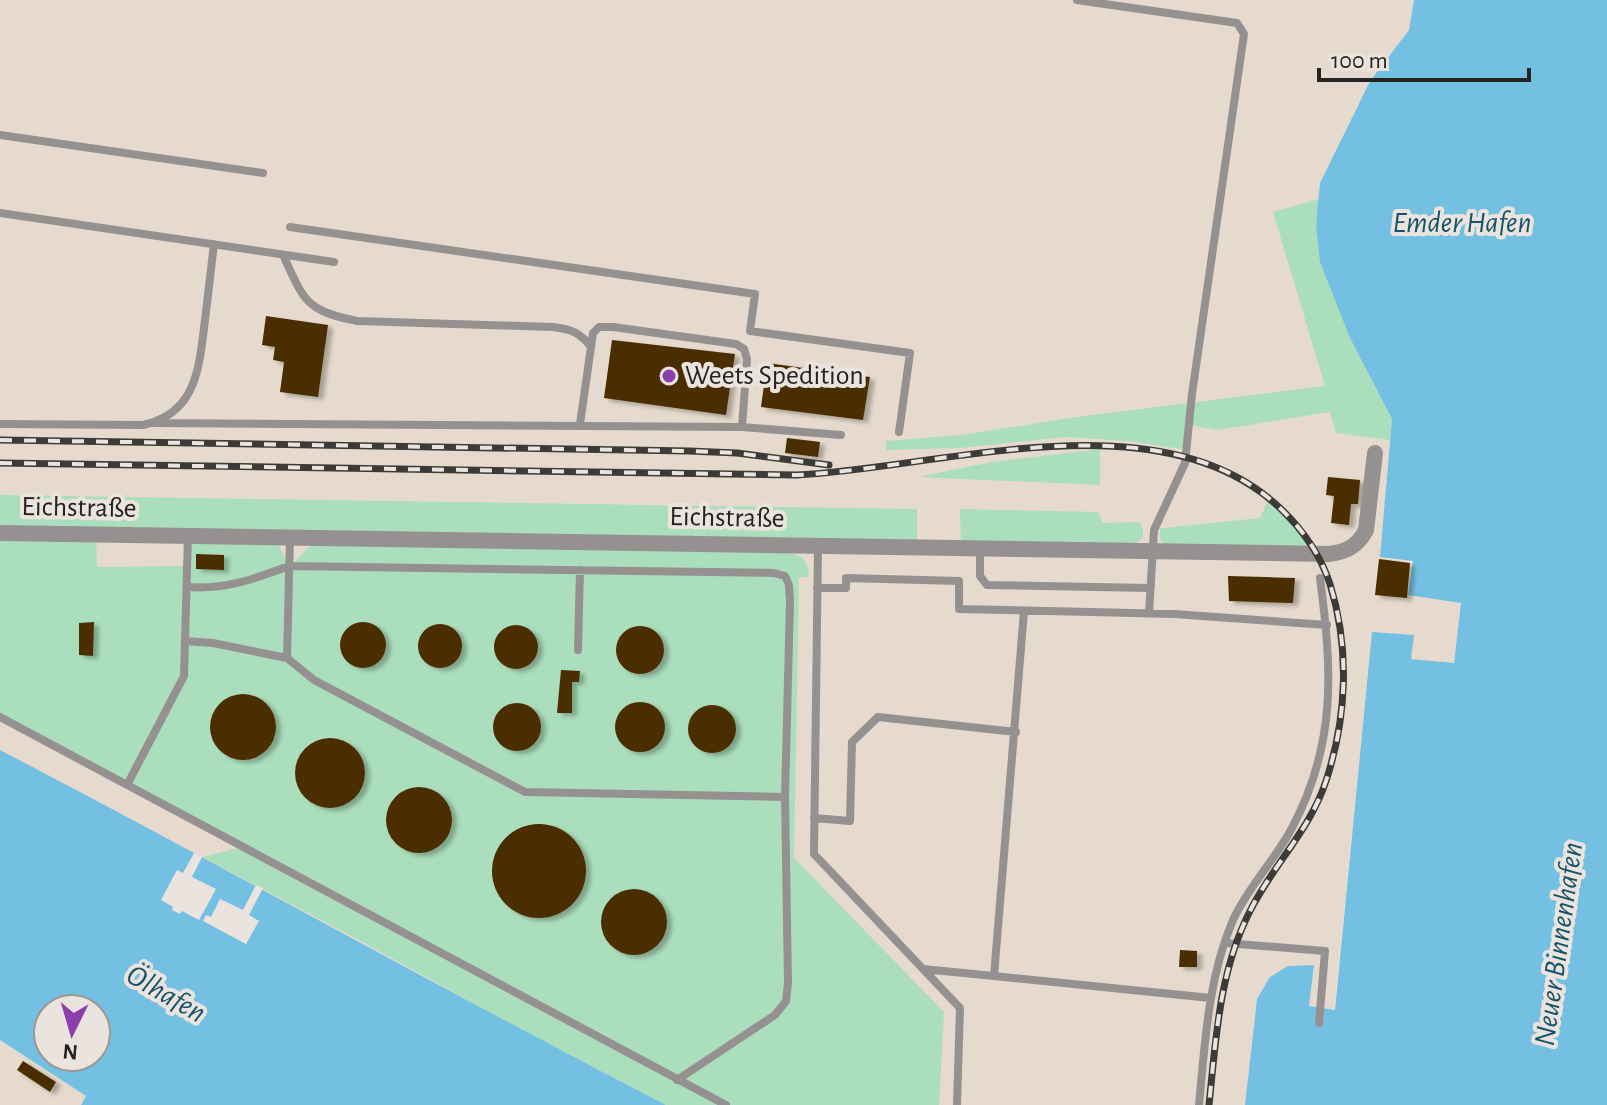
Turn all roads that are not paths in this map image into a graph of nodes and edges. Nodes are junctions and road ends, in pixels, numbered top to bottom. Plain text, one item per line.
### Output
1 (1077, 0) edge
2 (0, 135) edge
3 (263, 173) dead end
4 (0, 213) edge
5 (290, 227) dead end
6 (214, 244) junction
7 (283, 255) junction
8 (334, 262) dead end
9 (591, 347) junction
10 (154, 423) junction
11 (0, 424) edge
12 (580, 424) junction
13 (742, 427) junction
14 (899, 432) dead end
15 (841, 435) dead end
16 (1375, 453) dead end
17 (0, 533) edge
18 (188, 536) junction
19 (290, 537) junction
20 (818, 546) junction
21 (980, 549) junction
22 (1152, 551) junction
23 (289, 566) junction
24 (580, 570) junction
25 (1320, 578) dead end
26 (187, 587) junction
27 (817, 588) junction
28 (1150, 588) junction
29 (1024, 611) junction
30 (1149, 614) junction
31 (1327, 625) junction
32 (185, 641) junction
33 (578, 650) dead end
34 (287, 658) junction
35 (0, 717) edge
36 (1016, 732) junction
37 (127, 785) junction
38 (785, 797) junction
39 (814, 818) junction
40 (1225, 943) junction
41 (923, 969) junction
42 (994, 976) junction
43 (1211, 998) junction
44 (1319, 1023) dead end
45 (677, 1080) junction
46 (726, 1105) edge
47 (957, 1105) edge
48 (1199, 1105) edge

1 - 22 lane
2 - 3 lane
4 - 6 lane
5 - 14 lane
6 - 7 lane
6 - 10 lane
7 - 8 lane
7 - 9 lane
9 - 12 lane
9 - 13 lane
10 - 11 lane
10 - 12 lane
12 - 13 lane
13 - 15 lane
16 - 22 street, Eichstraße
17 - 18 street, Eichstraße
18 - 19 street, Eichstraße
18 - 26 lane
19 - 20 street, Eichstraße
19 - 23 lane
20 - 21 street, Eichstraße
20 - 27 lane
21 - 22 street, Eichstraße
21 - 28 lane
22 - 28 lane
23 - 24 lane
23 - 26 lane
23 - 34 lane
24 - 33 lane
24 - 38 lane
25 - 31 lane
26 - 32 lane
27 - 29 lane
27 - 39 lane
28 - 30 lane
29 - 30 lane
29 - 36 lane
30 - 31 lane
31 - 40 lane
32 - 34 lane
32 - 37 lane
34 - 38 lane
35 - 37 lane
36 - 39 lane
36 - 42 lane
37 - 45 lane
38 - 45 lane
39 - 41 lane
40 - 43 lane
40 - 44 lane
41 - 42 lane
41 - 47 lane
42 - 43 lane
43 - 48 lane
45 - 46 lane

